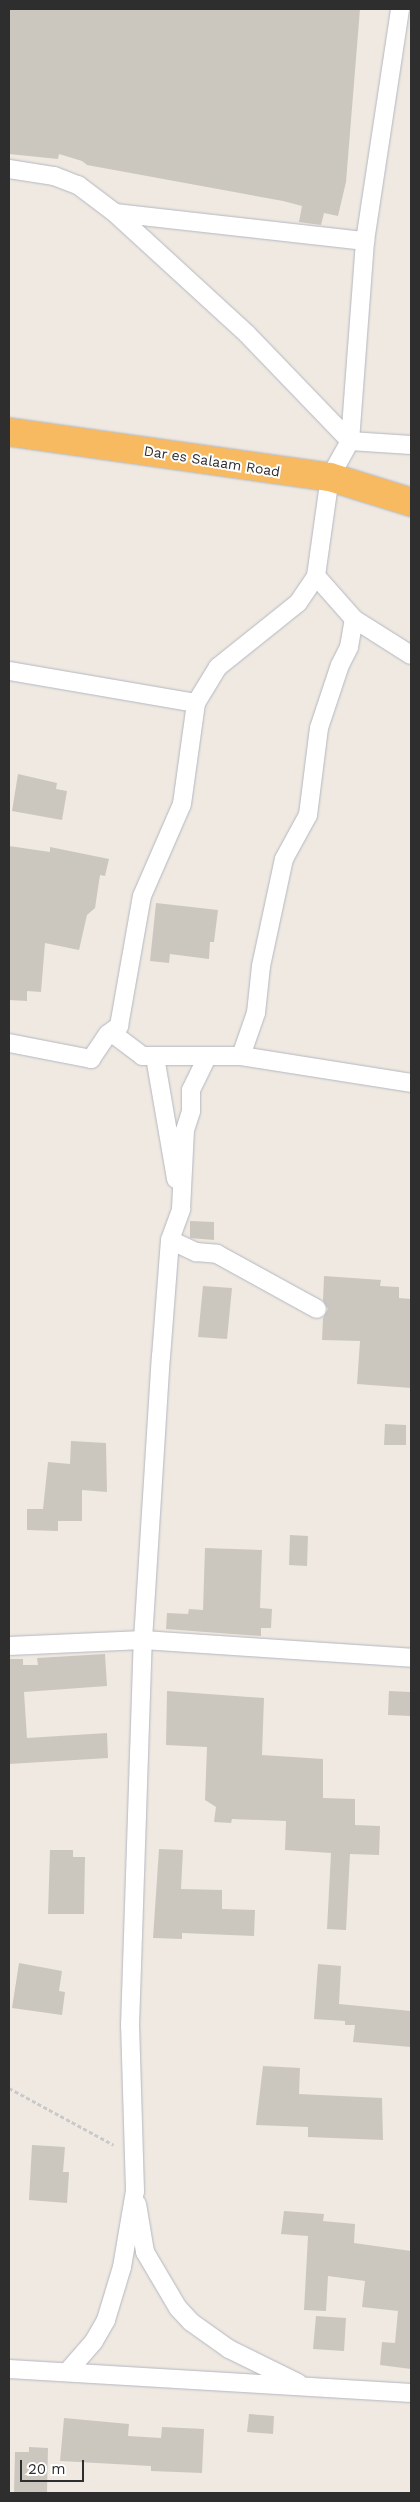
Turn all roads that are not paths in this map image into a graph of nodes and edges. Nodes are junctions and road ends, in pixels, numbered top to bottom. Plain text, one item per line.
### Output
1 (400, 9) edge
2 (9, 169) edge
3 (115, 213) junction
4 (365, 241) junction
5 (9, 432) edge
6 (350, 441) junction
7 (411, 445) edge
8 (330, 477) junction
9 (411, 502) edge
10 (316, 576) junction
11 (354, 619) junction
12 (411, 655) edge
13 (9, 671) edge
14 (196, 703) junction
15 (112, 1033) junction
16 (9, 1043) edge
17 (241, 1056) junction
18 (155, 1057) junction
19 (207, 1057) junction
20 (411, 1083) edge
21 (181, 1210) junction
22 (170, 1240) junction
23 (317, 1310) dead end
24 (144, 1640) junction
25 (9, 1646) edge
26 (411, 1658) edge
27 (135, 2192) junction
28 (9, 2369) edge
29 (69, 2370) junction
30 (306, 2387) junction
31 (411, 2393) edge

1 - 4 street
2 - 3 street
3 - 4 street
3 - 6 street
4 - 6 street
5 - 8 highway, Dar es Salaam Road
6 - 7 street
6 - 8 street
8 - 9 highway, Dar es Salaam Road
8 - 10 street
10 - 11 street
10 - 14 street
11 - 12 street
11 - 17 street
13 - 14 street
14 - 15 street
15 - 16 street
15 - 18 street
17 - 19 street
17 - 20 street
18 - 19 street
18 - 21 street
19 - 21 street
21 - 22 street
22 - 23 street
22 - 24 street
24 - 25 street
24 - 26 street
24 - 27 street
27 - 29 street
27 - 30 street
28 - 29 street
29 - 30 street
30 - 31 street

